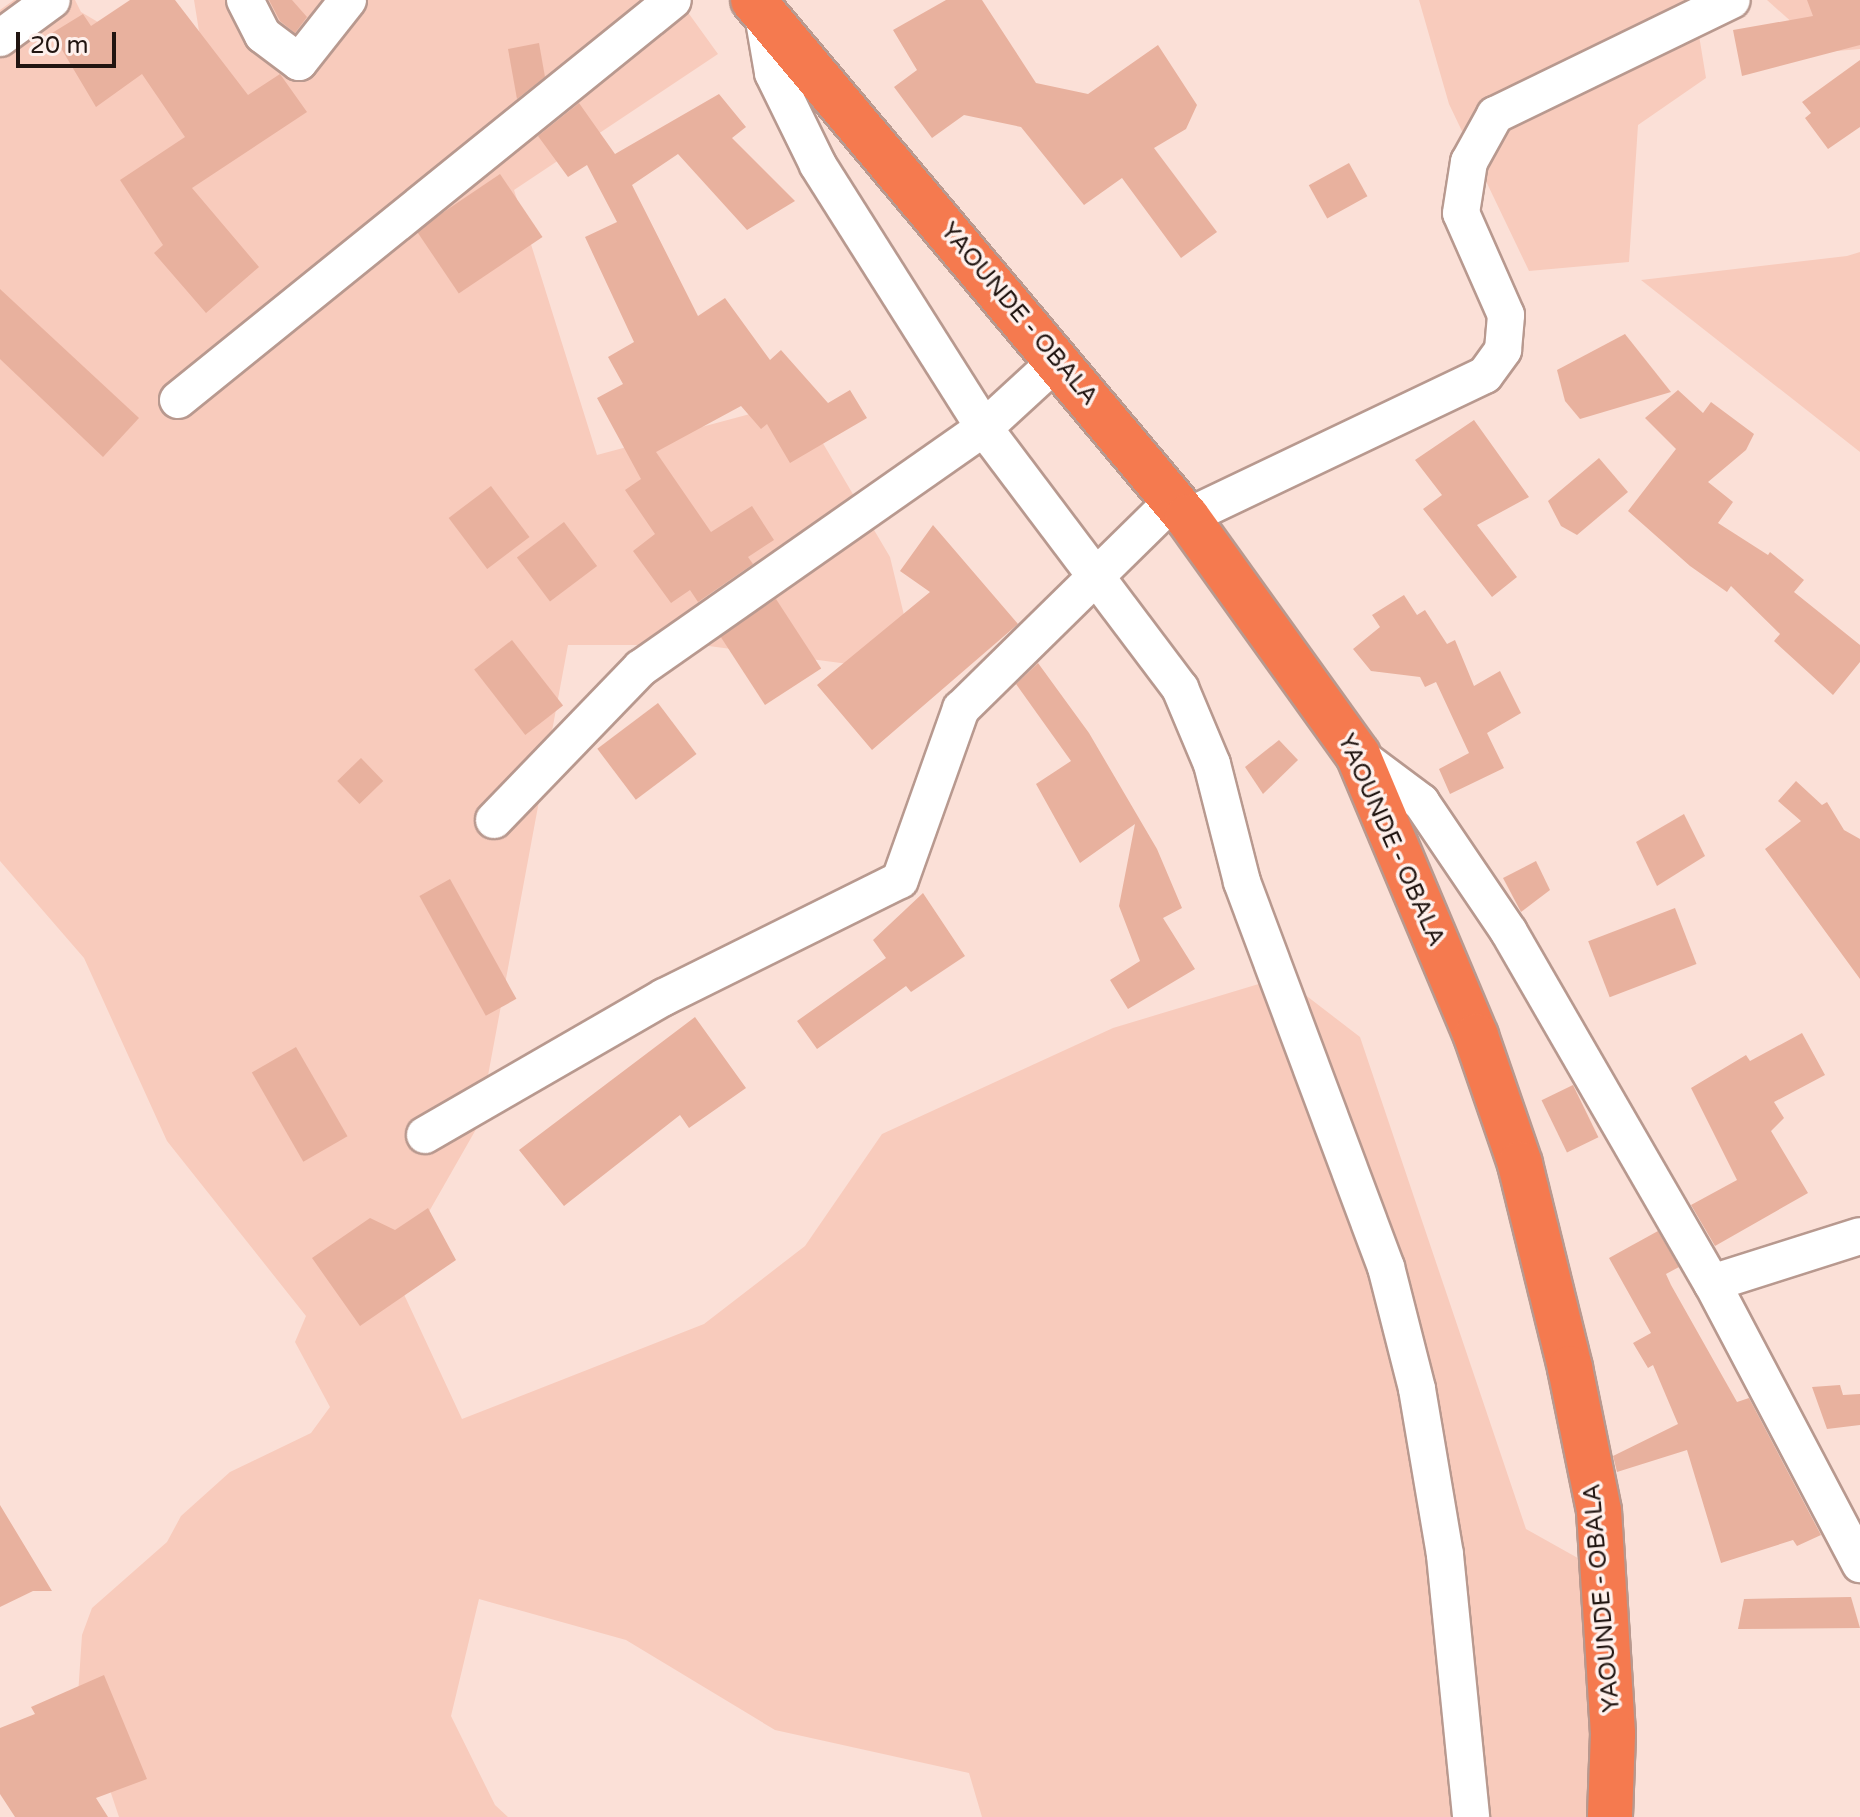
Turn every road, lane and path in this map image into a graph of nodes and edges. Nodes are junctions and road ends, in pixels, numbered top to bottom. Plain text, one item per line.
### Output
1 (52, 0) edge
2 (245, 0) edge
3 (348, 0) edge
4 (673, 0) edge
5 (1732, 0) edge
6 (758, 4) edge
7 (0, 38) edge
8 (1058, 360) junction
9 (178, 400) dead end
10 (984, 428) junction
11 (1180, 509) junction
12 (1098, 575) junction
13 (1358, 755) junction
14 (494, 820) dead end
15 (425, 1135) dead end
16 (1860, 1236) edge
17 (1712, 1283) junction
18 (1860, 1564) edge
19 (1471, 1817) edge
20 (1610, 1817) edge

1 - 7 street
2 - 3 street
4 - 9 street
5 - 11 street
6 - 8 highway, YAOUNDE - OBALA
6 - 10 street
8 - 10 street
8 - 11 highway, YAOUNDE - OBALA
10 - 12 street
10 - 14 street
11 - 12 street
11 - 13 highway, YAOUNDE - OBALA
12 - 15 street
12 - 19 street
13 - 17 street
13 - 20 highway, YAOUNDE - OBALA
16 - 17 street
17 - 18 street

